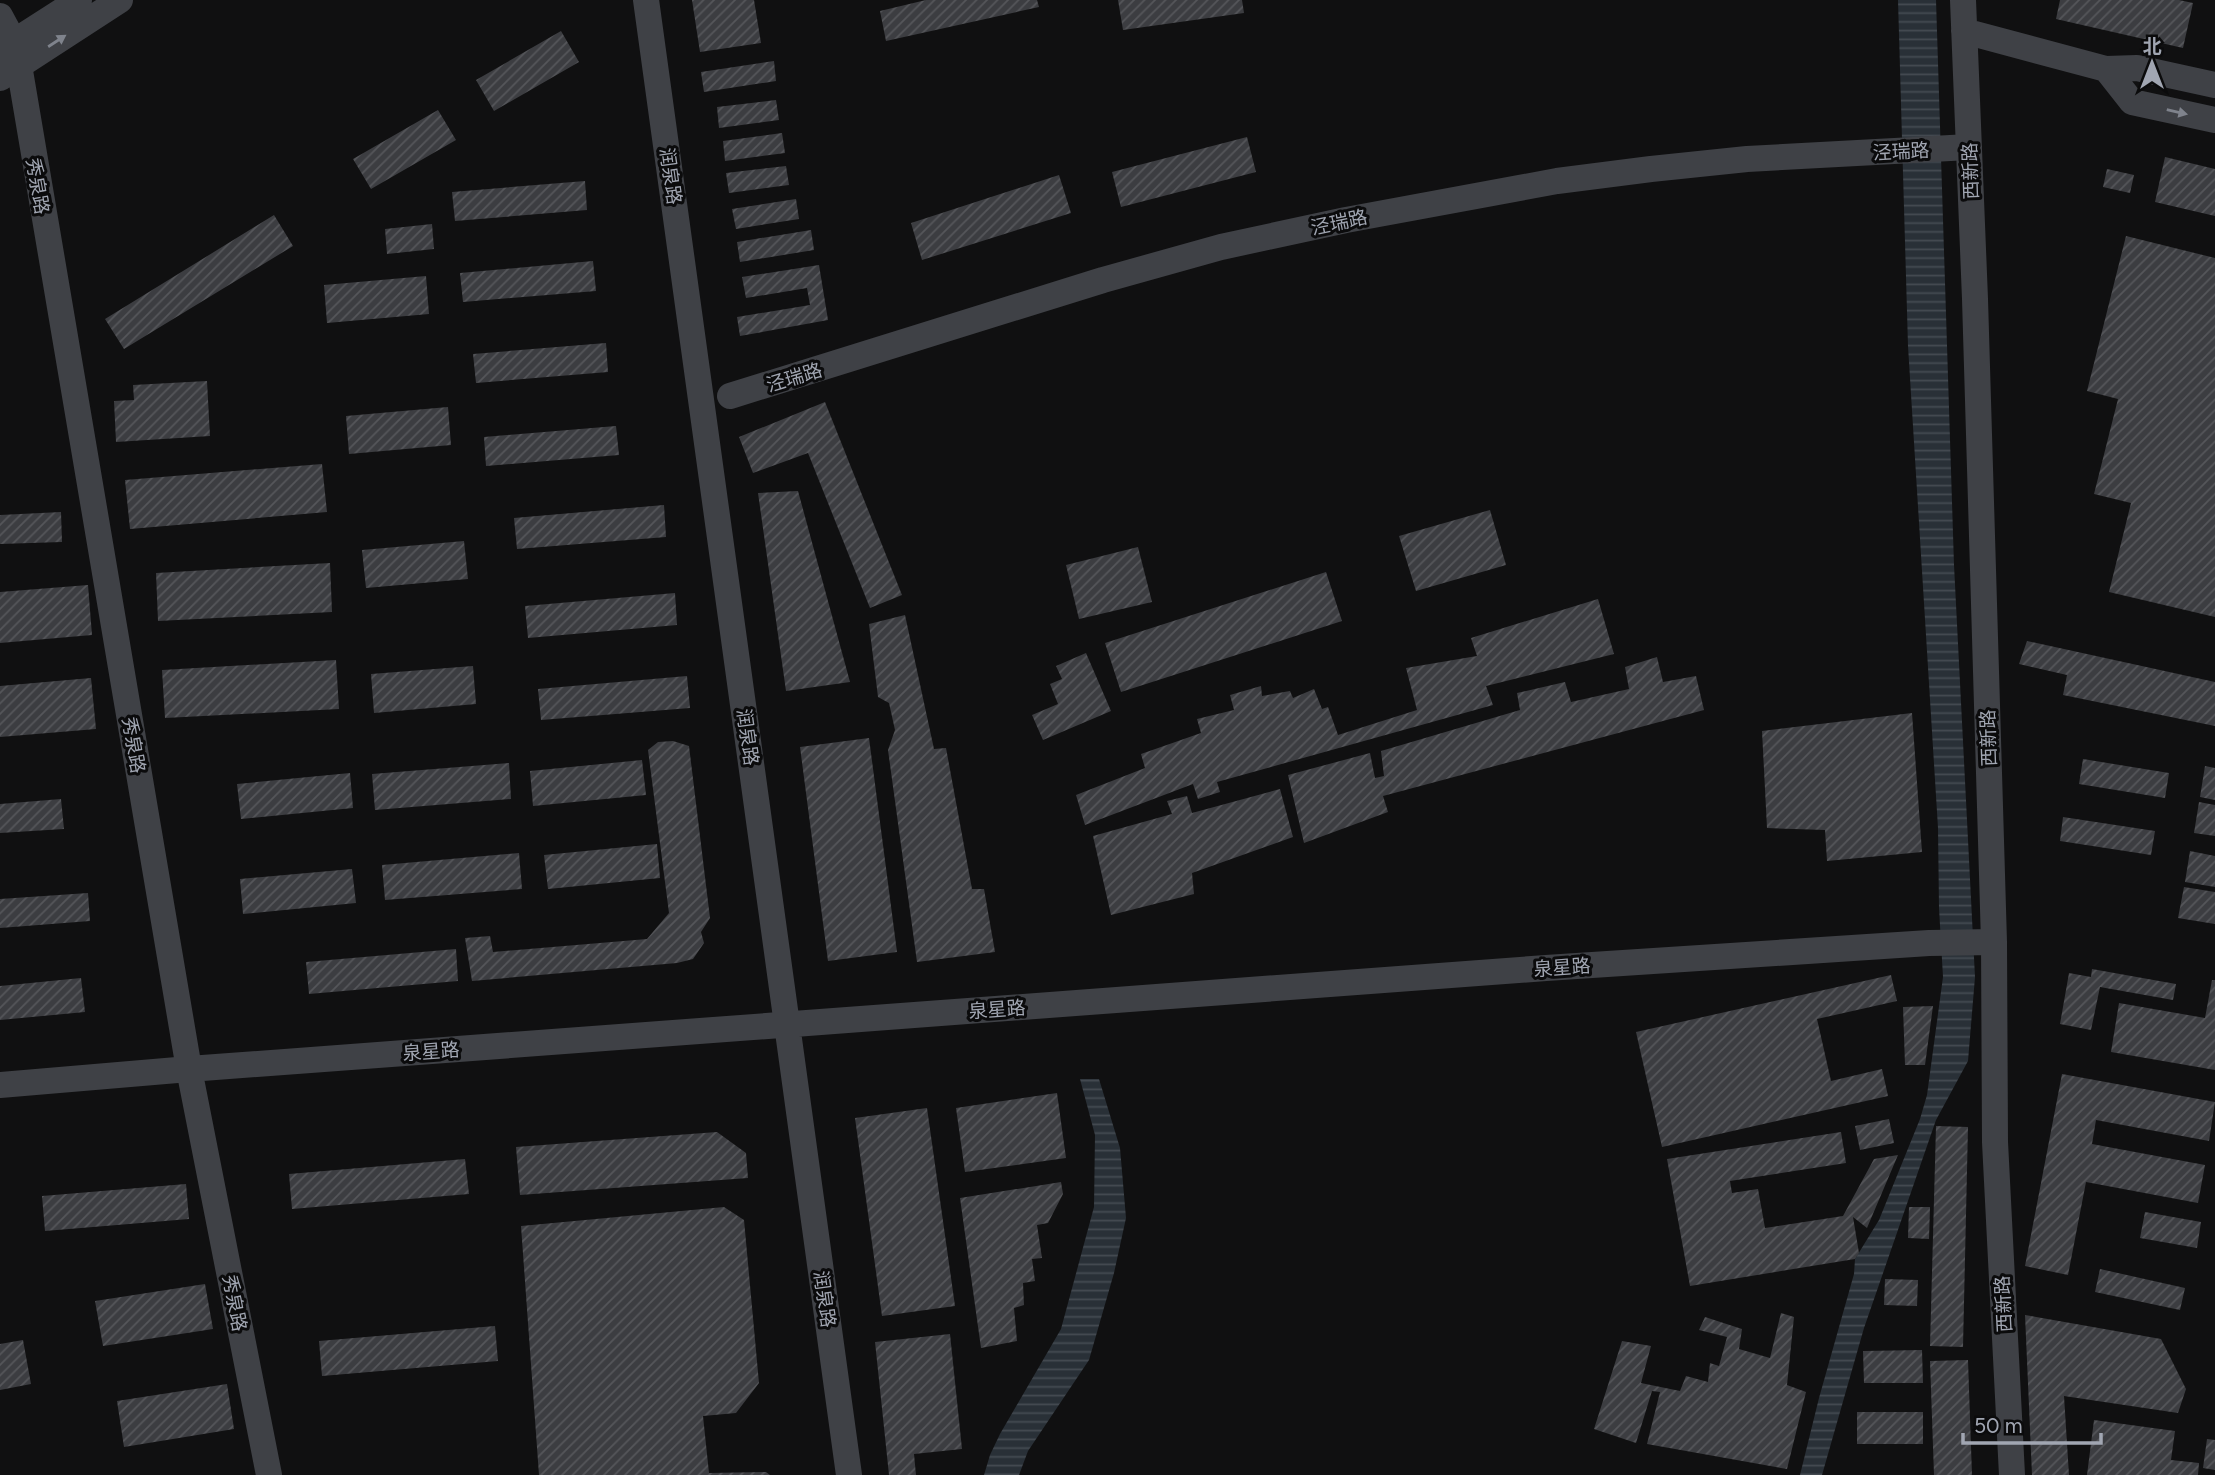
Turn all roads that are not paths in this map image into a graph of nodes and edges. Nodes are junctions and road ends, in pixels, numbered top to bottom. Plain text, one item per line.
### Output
1 (79, 0) edge
2 (120, 0) edge
3 (646, 0) edge
4 (1963, 0) edge
5 (0, 16) edge
6 (1964, 32) junction
7 (8, 59) edge
8 (2106, 69) junction
9 (2215, 85) edge
10 (2215, 120) edge
11 (1958, 147) junction
12 (730, 396) dead end
13 (1987, 942) junction
14 (788, 1024) junction
15 (189, 1069) junction
16 (0, 1085) edge
17 (269, 1475) edge
18 (849, 1475) edge
19 (2012, 1475) edge

1 - 7 street
7 -> 2 street
3 - 14 street, 润泉路
4 - 6 street, 西新路
5 - 7 street, 秀泉路
6 - 8 street
6 - 11 street, 西新路
7 - 15 street, 秀泉路
8 - 9 street
8 -> 10 street
11 - 12 street, 泾瑞路
11 - 13 street, 西新路
13 - 14 street, 泉星路
13 - 19 street, 西新路
14 - 15 street, 泉星路
14 - 18 street, 润泉路
15 - 16 street, 泉星路
15 - 17 street, 秀泉路

